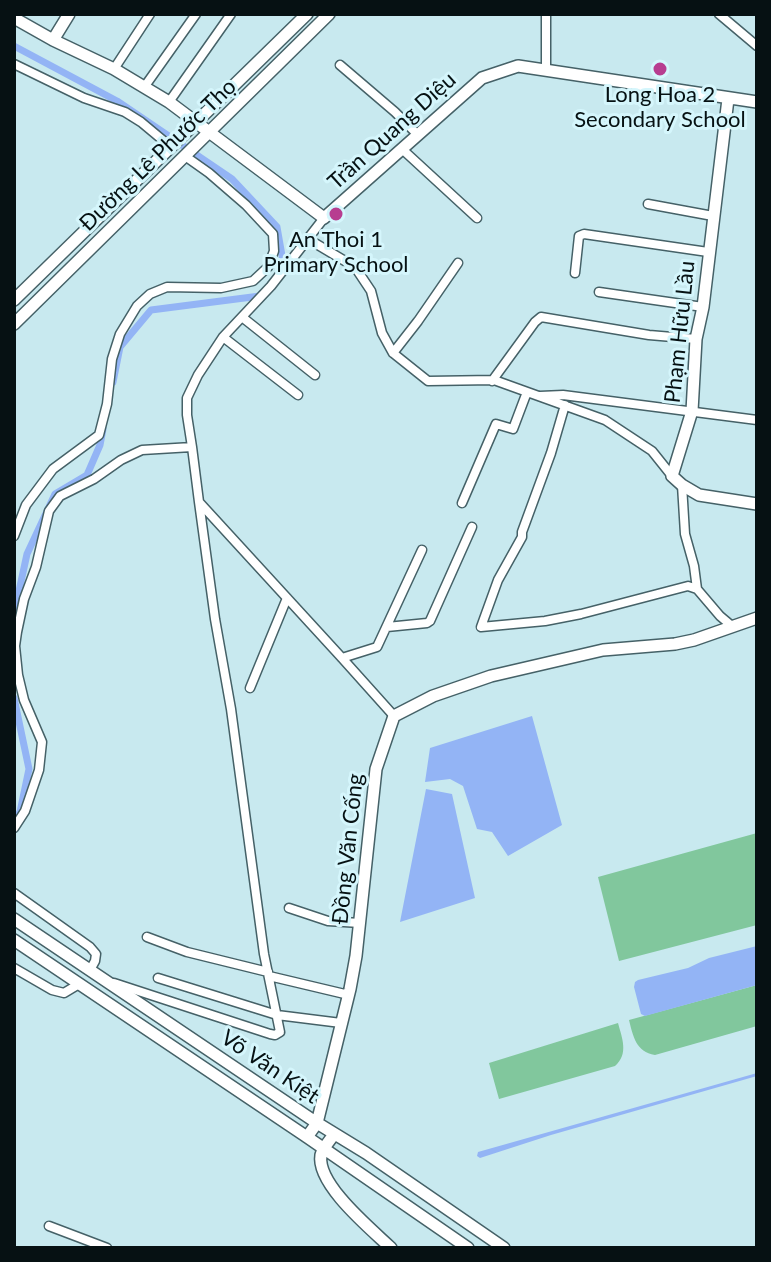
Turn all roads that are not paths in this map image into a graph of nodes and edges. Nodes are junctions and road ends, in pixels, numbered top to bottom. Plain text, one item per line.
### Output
1 (69, 14) edge
2 (150, 14) edge
3 (196, 14) edge
4 (231, 14) edge
5 (307, 14) edge
6 (329, 14) edge
7 (546, 14) edge
8 (719, 14) edge
9 (14, 18) edge
10 (53, 40) junction
11 (757, 46) edge
12 (14, 64) edge
13 (340, 65) dead end
14 (114, 69) junction
15 (546, 71) junction
16 (145, 86) junction
17 (728, 99) junction
18 (169, 102) junction
19 (757, 102) edge
20 (196, 121) junction
21 (210, 132) junction
22 (418, 135) junction
23 (175, 143) junction
24 (402, 149) junction
25 (188, 153) junction
26 (648, 204) dead end
27 (713, 216) junction
28 (324, 218) junction
29 (477, 218) dead end
30 (308, 239) junction
31 (708, 252) junction
32 (458, 263) dead end
33 (575, 273) dead end
34 (599, 292) dead end
35 (14, 300) edge
36 (703, 307) junction
37 (242, 317) junction
38 (14, 324) edge
39 (223, 337) junction
40 (696, 339) junction
41 (393, 353) junction
42 (315, 375) dead end
43 (492, 381) junction
44 (527, 392) junction
45 (298, 395) dead end
46 (538, 396) junction
47 (565, 405) junction
48 (692, 411) junction
49 (757, 420) edge
50 (192, 447) junction
51 (672, 476) junction
52 (682, 485) junction
53 (199, 502) junction
54 (462, 503) dead end
55 (757, 504) edge
56 (472, 527) dead end
57 (14, 536) edge
58 (422, 550) dead end
59 (697, 589) junction
60 (287, 598) junction
61 (757, 618) edge
62 (387, 627) junction
63 (733, 627) junction
64 (342, 658) junction
65 (250, 688) dead end
66 (394, 716) junction
67 (14, 828) edge
68 (14, 893) edge
69 (289, 908) dead end
70 (14, 919) edge
71 (360, 923) junction
72 (147, 937) dead end
73 (14, 940) edge
74 (14, 968) edge
75 (90, 970) junction
76 (268, 974) junction
77 (158, 978) dead end
78 (105, 980) junction
79 (79, 984) junction
80 (349, 995) junction
81 (277, 1015) junction
82 (341, 1023) junction
83 (317, 1123) junction
84 (334, 1134) junction
85 (307, 1137) junction
86 (323, 1149) junction
87 (49, 1226) dead end
88 (107, 1248) edge
89 (391, 1248) edge
90 (468, 1248) edge
91 (504, 1248) edge

1 - 10 street
2 - 14 street
3 - 16 street
4 - 18 street
5 - 20 street, Đường Lê Phước Thọ
6 - 21 street, Đường Lê Phước Thọ
7 - 15 street
8 - 11 street
9 - 10 street, Trần Quang Diệu
10 - 14 street, Trần Quang Diệu
12 - 23 street
13 - 22 street
14 - 16 street, Trần Quang Diệu
15 - 17 street, Trần Quang Diệu
15 - 22 street, Trần Quang Diệu
16 - 18 street, Trần Quang Diệu
17 - 19 street, Trần Quang Diệu
17 - 27 street, Phạm Hữu Lầu
18 - 20 street, Trần Quang Diệu
20 - 21 street, Trần Quang Diệu
20 - 23 street, Đường Lê Phước Thọ
21 - 25 street, Đường Lê Phước Thọ
21 - 28 street, Trần Quang Diệu
22 - 24 street, Trần Quang Diệu
23 - 35 street, Đường Lê Phước Thọ
24 - 28 street, Trần Quang Diệu
24 - 29 street
25 - 38 street, Đường Lê Phước Thọ
25 - 57 street
26 - 27 street
27 - 31 street, Phạm Hữu Lầu
28 - 30 street
30 - 37 street
30 - 41 street
31 - 33 street
31 - 36 street, Phạm Hữu Lầu
32 - 41 street
34 - 36 street
36 - 40 street, Phạm Hữu Lầu
37 - 39 street
37 - 42 street
39 - 45 street
39 - 50 street
40 - 43 street
40 - 48 street, Phạm Hữu Lầu
41 - 43 street
43 - 44 street
44 - 46 street
44 - 54 street
46 - 47 street
46 - 48 street
47 - 51 street
47 - 59 street
48 - 49 street
48 - 51 street, Phạm Hữu Lầu
50 - 53 street
50 - 67 street
51 - 52 street
52 - 55 street
52 - 59 street
53 - 60 street
53 - 76 street
56 - 62 street
58 - 62 street
59 - 63 street
60 - 64 street
60 - 65 street
61 - 63 street
62 - 64 street
63 - 66 street
64 - 66 street
66 - 71 street, Đồng Văn Cống
68 - 75 street
69 - 71 street
70 - 75 street, Võ Văn Kiệt
71 - 80 street, Đồng Văn Cống
72 - 76 street
73 - 79 street, Võ Văn Kiệt
74 - 79 street
75 - 78 street, Võ Văn Kiệt
76 - 80 street
76 - 81 street
77 - 81 street
78 - 81 street
78 - 83 street, Võ Văn Kiệt
79 - 85 street, Võ Văn Kiệt
80 - 82 street, Đồng Văn Cống
81 - 82 street
82 - 83 street, Đồng Văn Cống
83 - 84 street, Võ Văn Kiệt
83 - 85 street
84 - 86 street
84 - 91 street, Võ Văn Kiệt
85 - 86 street, Võ Văn Kiệt
86 - 89 street
86 - 90 street, Võ Văn Kiệt
87 - 88 street

